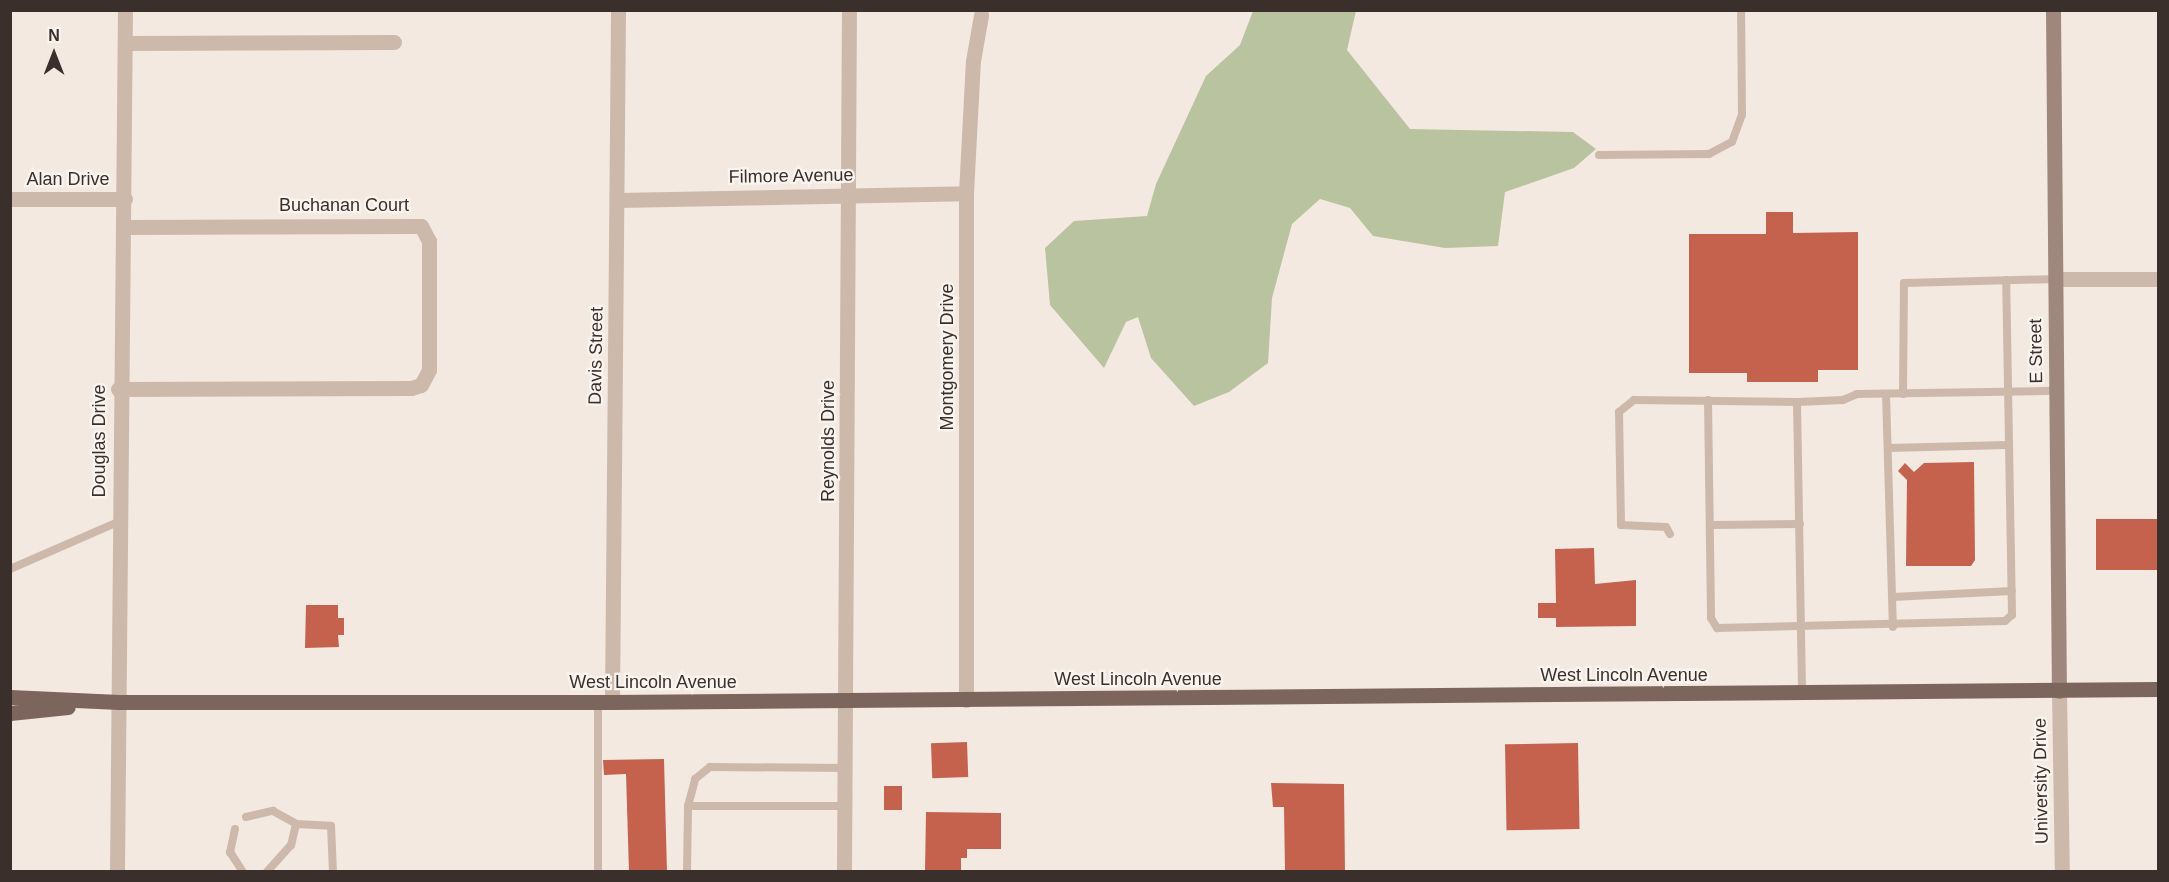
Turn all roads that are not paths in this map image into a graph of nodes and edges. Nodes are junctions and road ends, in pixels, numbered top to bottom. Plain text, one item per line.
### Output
1 (125, 10) edge
2 (618, 10) edge
3 (849, 10) edge
4 (1741, 10) edge
5 (2053, 10) edge
6 (981, 15) dead end
7 (394, 42) dead end
8 (125, 43) junction
9 (1599, 155) dead end
10 (966, 193) junction
11 (848, 195) junction
12 (10, 199) edge
13 (125, 199) junction
14 (617, 200) junction
15 (125, 227) junction
16 (2055, 279) junction
17 (2158, 279) edge
18 (2006, 280) junction
19 (118, 389) junction
20 (2056, 391) junction
21 (2007, 392) junction
22 (1886, 394) junction
23 (1903, 394) junction
24 (1708, 400) junction
25 (1797, 402) junction
26 (2008, 445) junction
27 (1888, 448) junction
28 (118, 522) junction
29 (1800, 524) junction
30 (1710, 525) junction
31 (1670, 534) dead end
32 (10, 569) edge
33 (2012, 591) junction
34 (1893, 597) junction
35 (1893, 627) junction
36 (1801, 629) junction
37 (2158, 689) edge
38 (2059, 691) junction
39 (1802, 693) junction
40 (10, 697) edge
41 (847, 700) junction
42 (966, 700) junction
43 (119, 702) junction
44 (605, 702) junction
45 (10, 713) edge
46 (846, 768) junction
47 (688, 806) junction
48 (845, 806) junction
49 (246, 817) dead end
50 (296, 824) junction
51 (235, 829) dead end
52 (117, 872) edge
53 (243, 872) edge
54 (267, 872) edge
55 (333, 872) edge
56 (598, 872) edge
57 (687, 872) edge
58 (844, 872) edge
59 (2062, 872) edge

1 - 8 street, Douglas Drive
2 - 14 street, Davis Street
3 - 11 street, Reynolds Drive
4 - 9 lane
5 - 16 street, E Street
6 - 10 street, Montgomery Drive
7 - 8 street
8 - 13 street, Douglas Drive
10 - 11 street, Filmore Avenue
10 - 42 street, Montgomery Drive
11 - 14 street, Filmore Avenue
11 - 41 street, Reynolds Drive
12 - 13 street, Alan Drive
13 - 15 street, Douglas Drive
14 - 44 street, Davis Street
15 - 19 street, Douglas Drive
15 - 19 street, Buchanan Court
16 - 17 street
16 - 18 lane
16 - 20 street, E Street
18 - 21 lane
18 - 23 lane
19 - 28 street, Douglas Drive
20 - 21 lane
20 - 38 street, E Street
21 - 23 lane
21 - 26 lane
22 - 23 lane
22 - 25 lane
22 - 27 lane
24 - 25 lane
24 - 30 lane
24 - 31 lane
25 - 29 lane
26 - 27 lane
26 - 33 lane
27 - 34 lane
28 - 32 lane
28 - 43 street, Douglas Drive
29 - 30 lane
29 - 36 lane
30 - 36 lane
33 - 34 lane
33 - 35 lane
34 - 35 lane
35 - 36 lane
36 - 39 lane
37 - 38 main road, West Lincoln Avenue
38 - 39 main road, West Lincoln Avenue
38 - 59 street, University Drive
39 - 42 main road, West Lincoln Avenue
40 - 43 main road
41 - 42 main road, West Lincoln Avenue
41 - 44 main road, West Lincoln Avenue
41 - 46 street, Reynolds Drive
43 - 44 main road, West Lincoln Avenue
43 - 45 main road
43 - 52 street, Douglas Drive
44 - 56 lane
46 - 47 lane
46 - 48 street, Reynolds Drive
47 - 48 lane
47 - 57 lane
48 - 58 street, Reynolds Drive
49 - 50 lane
50 - 54 lane
50 - 55 lane
51 - 53 lane

